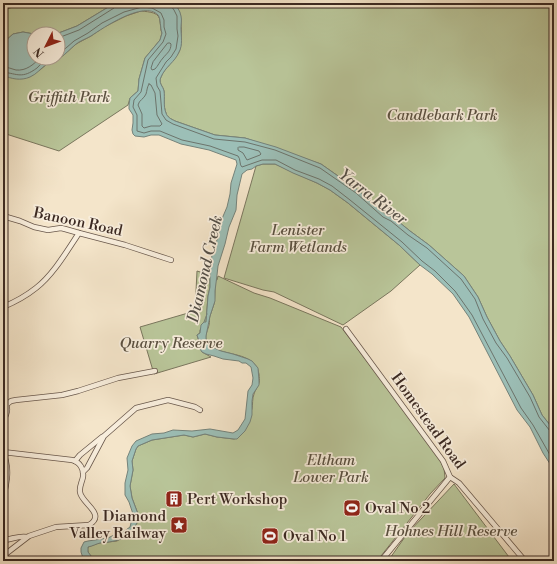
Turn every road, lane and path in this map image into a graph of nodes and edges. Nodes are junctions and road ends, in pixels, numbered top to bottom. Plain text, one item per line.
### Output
1 (3, 216) edge
2 (79, 234) junction
3 (171, 260) dead end
4 (3, 307) edge
5 (346, 329) dead end
6 (155, 371) dead end
7 (5, 404) edge
8 (200, 410) dead end
9 (3, 421) edge
10 (104, 436) junction
11 (4, 453) edge
12 (75, 461) junction
13 (83, 472) junction
14 (450, 477) junction
15 (3, 498) edge
16 (27, 537) junction
17 (3, 540) edge
18 (3, 556) edge
19 (381, 561) edge
20 (524, 561) edge

1 - 2 street, Banoon Road
2 - 3 street, Banoon Road
2 - 4 street
5 - 14 street, Homestead Road
6 - 7 street
7 - 9 street
8 - 10 street
10 - 12 street
10 - 13 street
11 - 12 street
11 - 15 street
12 - 13 street
13 - 16 street
14 - 19 street
14 - 20 street, Homestead Road
16 - 17 street
16 - 18 street

